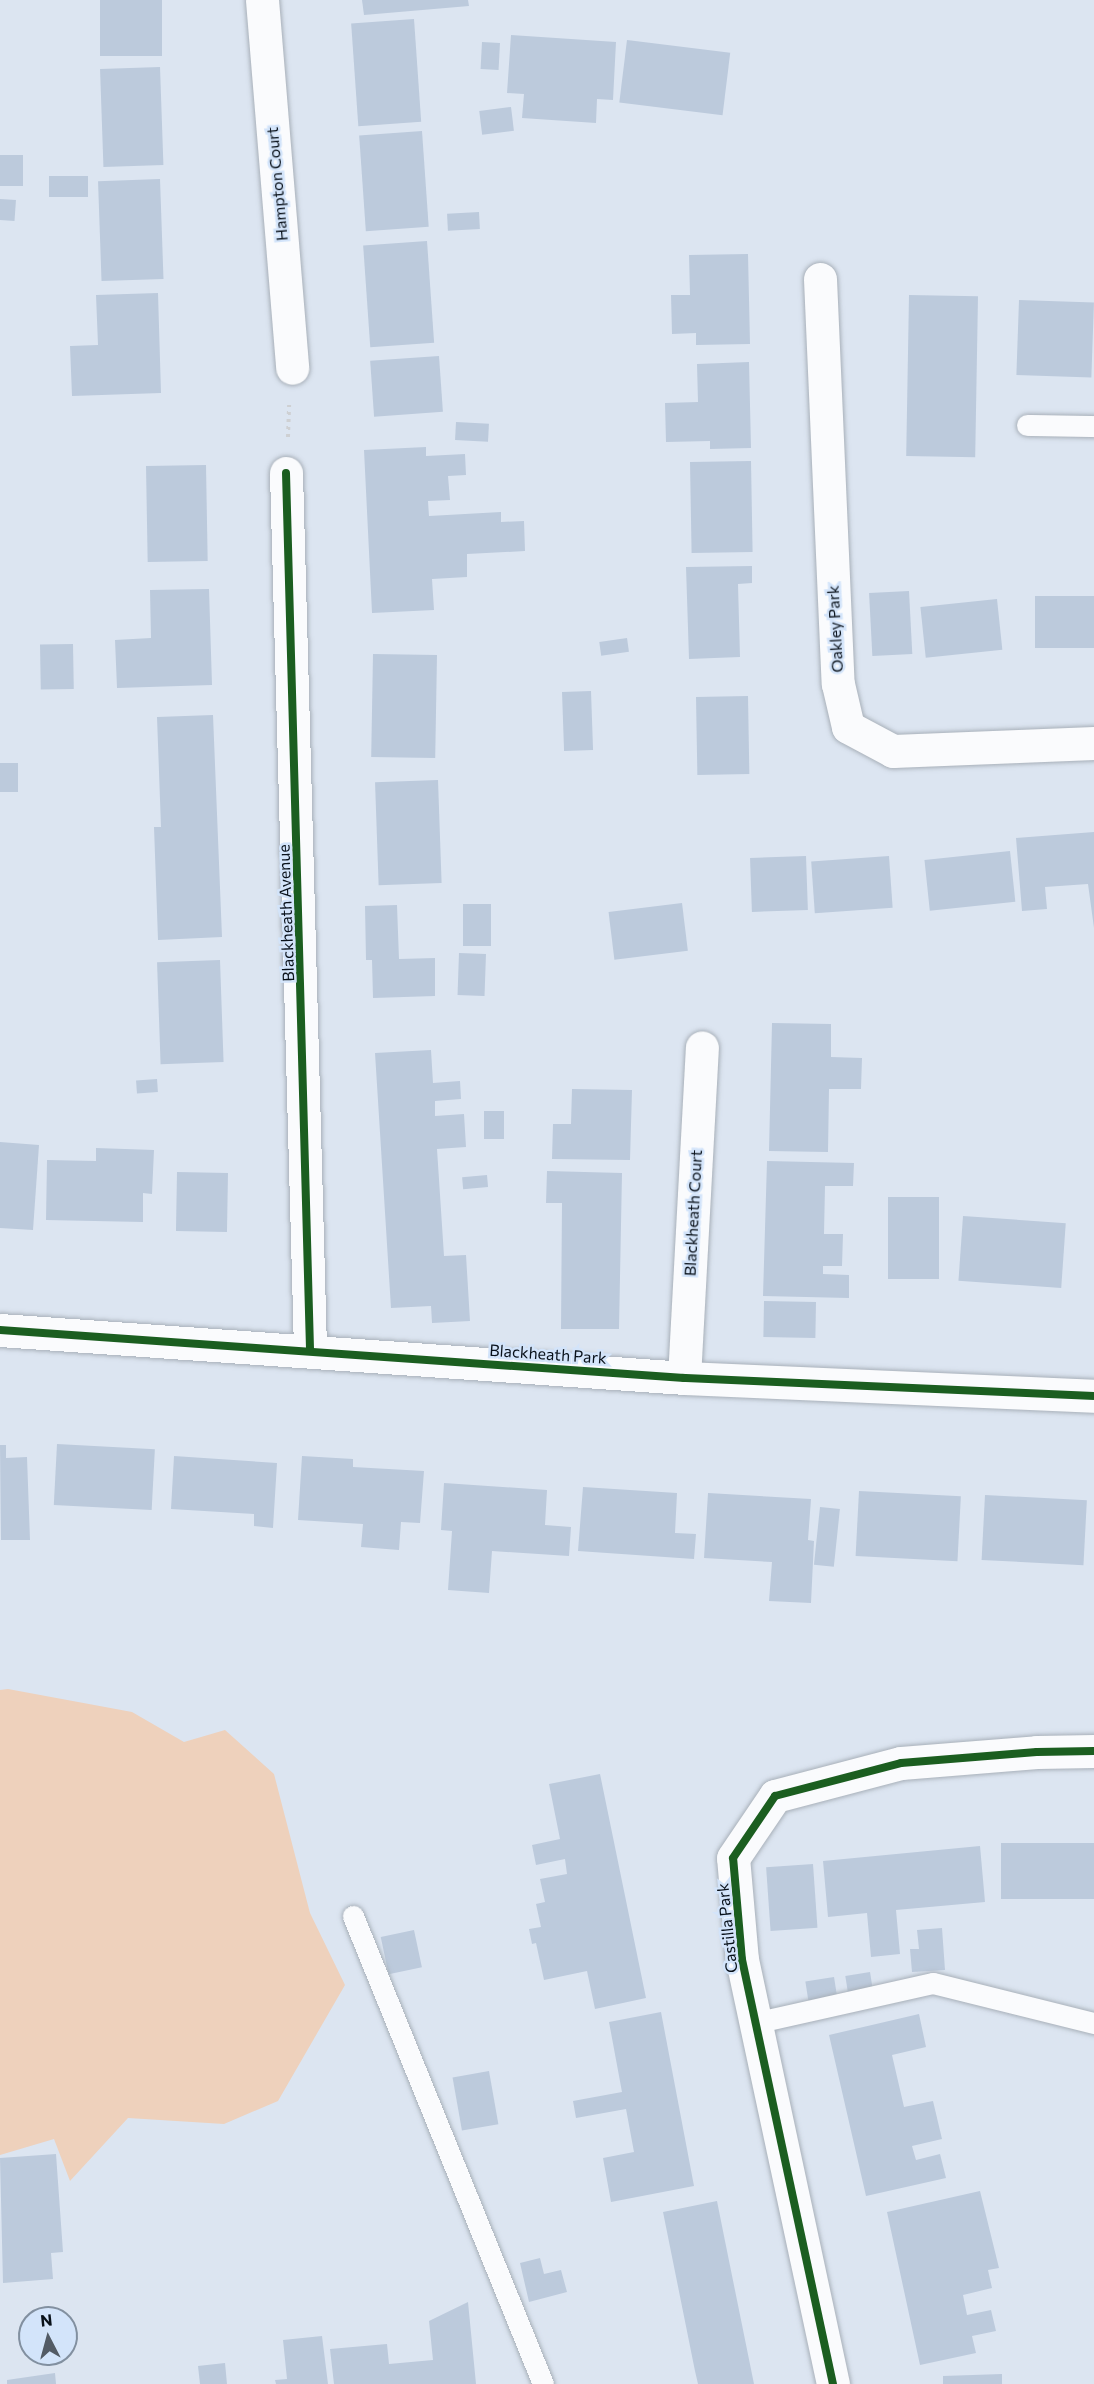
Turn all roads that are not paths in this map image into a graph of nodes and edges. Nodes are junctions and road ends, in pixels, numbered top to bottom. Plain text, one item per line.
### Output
1 (262, 0) edge
2 (820, 279) dead end
3 (292, 368) road end
4 (1027, 425) dead end
5 (1094, 426) edge
6 (286, 473) road end
7 (1094, 743) edge
8 (702, 1047) dead end
9 (0, 1330) edge
10 (310, 1351) junction
11 (684, 1378) junction
12 (1094, 1396) edge
13 (1094, 1751) edge
14 (353, 1916) dead end
15 (754, 2023) junction
16 (1094, 2023) edge
17 (543, 2384) edge
18 (832, 2384) edge

1 - 3 street, Hampton Court
2 - 7 street, Oakley Park
4 - 5 lane
6 - 10 street, Blackheath Avenue
8 - 11 street, Blackheath Court
9 - 10 street, Blackheath Park
10 - 11 street, Blackheath Park
11 - 12 street, Blackheath Park
13 - 15 street, Castilla Park
14 - 17 lane
15 - 16 lane
15 - 18 street, Castilla Park

